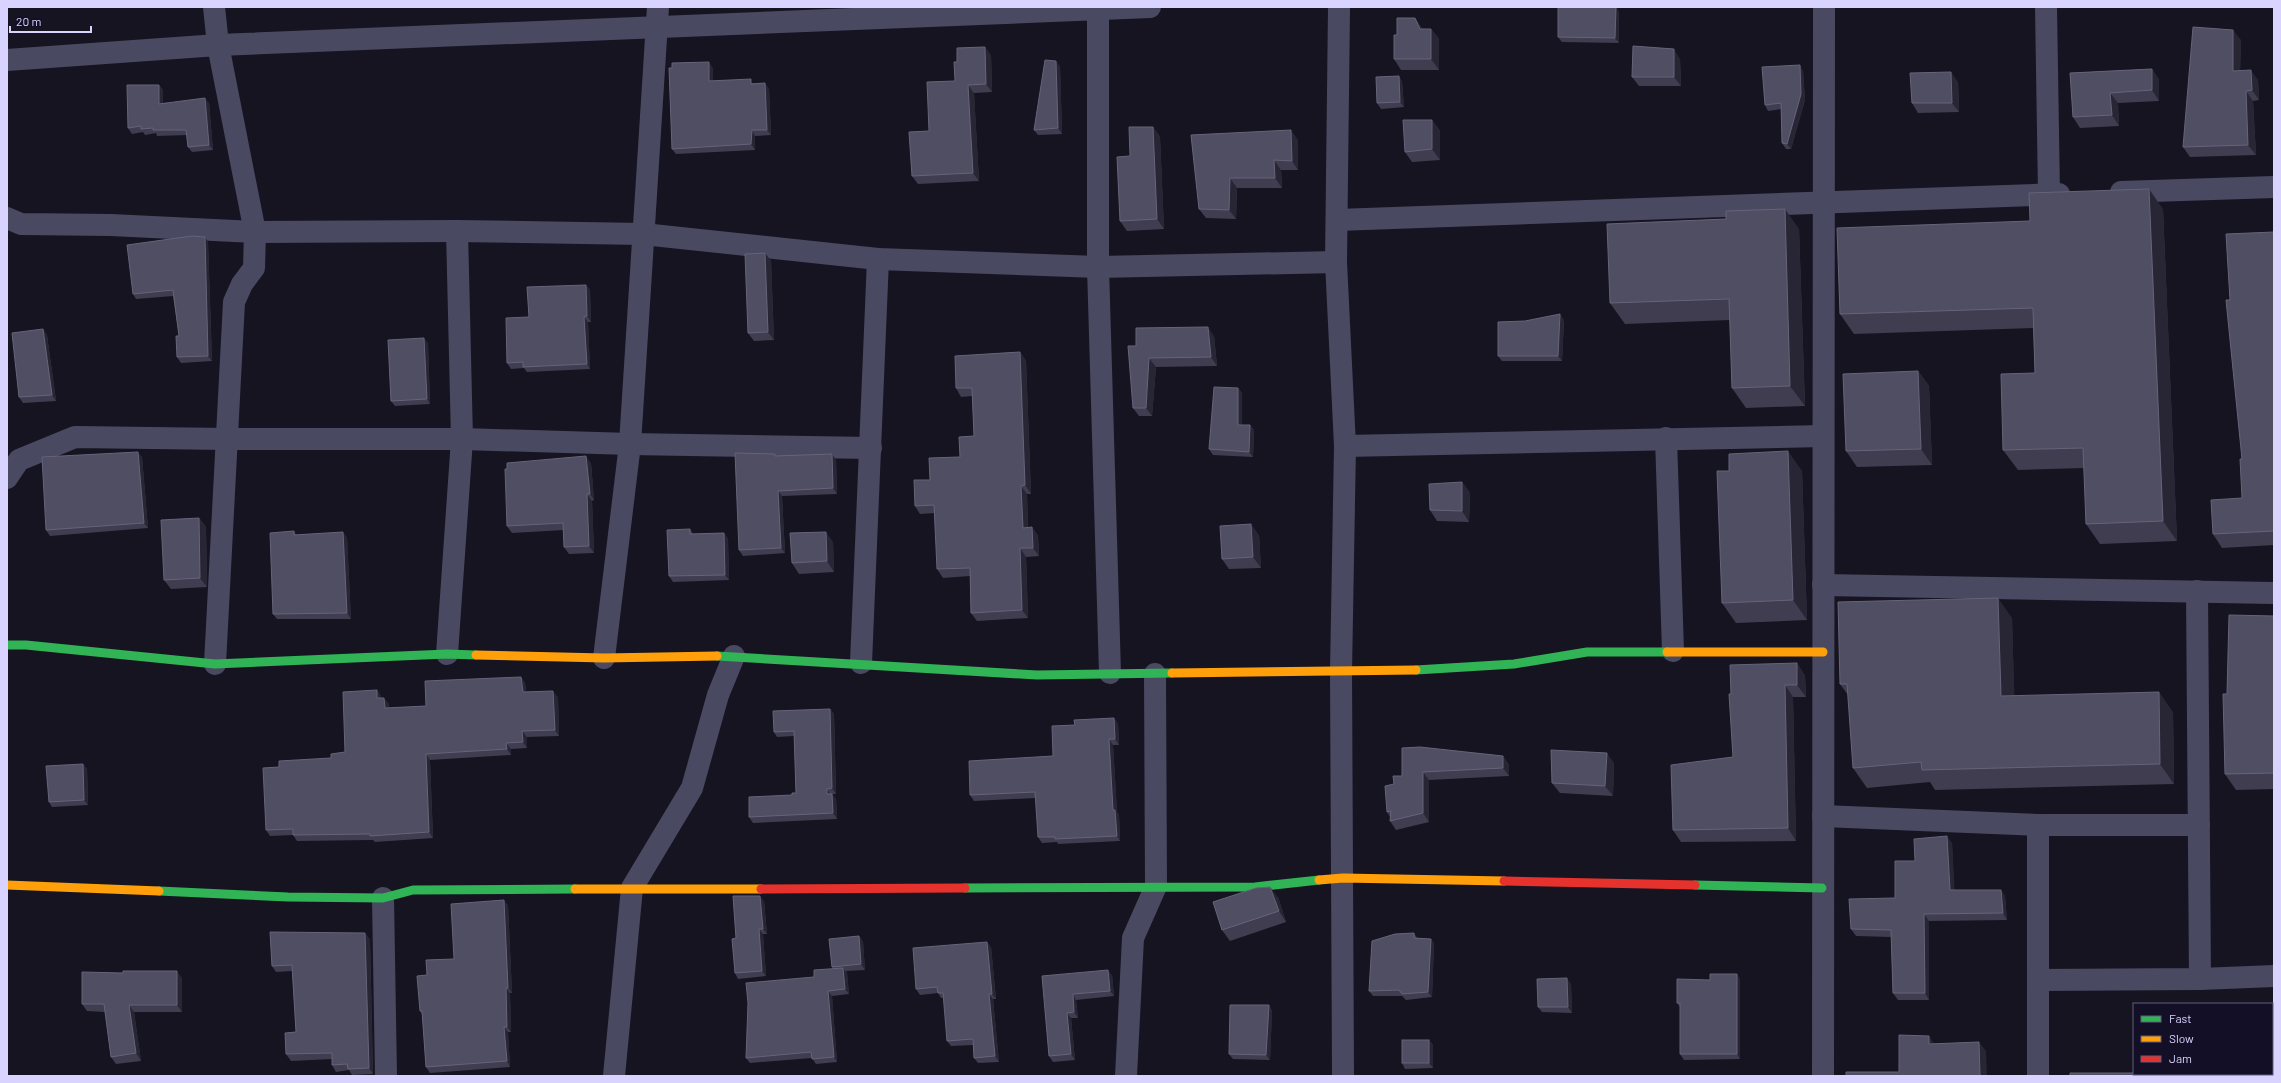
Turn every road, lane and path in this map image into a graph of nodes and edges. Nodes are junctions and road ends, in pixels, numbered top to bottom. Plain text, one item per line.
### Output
1 (214, 7) edge
2 (1150, 7) edge
3 (1339, 7) edge
4 (1824, 7) edge
5 (2046, 7) edge
6 (1098, 8) edge
7 (658, 17) edge
8 (218, 45) junction
9 (7, 60) edge
10 (2274, 187) edge
11 (2080, 193) edge
12 (2103, 193) edge
13 (2049, 194) junction
14 (1825, 202) junction
15 (7, 218) edge
16 (1337, 220) junction
17 (457, 231) junction
18 (255, 232) junction
19 (643, 234) junction
20 (878, 259) junction
21 (1336, 262) junction
22 (1098, 267) junction
23 (1823, 436) junction
24 (1666, 438) junction
25 (227, 439) junction
26 (462, 439) junction
27 (630, 444) junction
28 (1345, 446) junction
29 (871, 448) junction
30 (7, 478) edge
31 (1823, 585) junction
32 (2197, 592) junction
33 (2274, 593) edge
34 (7, 644) edge
35 (1674, 651) junction
36 (1823, 652) junction
37 (447, 654) junction
38 (734, 656) junction
39 (604, 658) junction
40 (861, 663) junction
41 (215, 664) junction
42 (1341, 672) junction
43 (1110, 673) junction
44 (1155, 674) junction
45 (1822, 816) junction
46 (2199, 825) junction
47 (2038, 826) junction
48 (1343, 878) junction
49 (7, 885) edge
50 (1156, 886) junction
51 (632, 888) junction
52 (1822, 888) junction
53 (383, 898) junction
54 (2274, 976) edge
55 (2200, 979) junction
56 (2038, 980) junction
57 (386, 1076) edge
58 (614, 1076) edge
59 (1126, 1076) edge
60 (1342, 1076) edge
61 (1823, 1076) edge
62 (2038, 1076) edge

1 - 8 street
2 - 6 street
3 - 16 street
4 - 14 street
5 - 13 street
6 - 7 street
6 - 22 street
7 - 8 street
7 - 19 street
8 - 9 street
8 - 18 street
10 - 12 street
11 - 13 street
13 - 14 street
14 - 16 street
14 - 23 street
15 - 18 street
16 - 21 street
17 - 18 street
17 - 19 street
17 - 26 street
18 - 25 street
19 - 20 street
19 - 27 street
20 - 22 street
20 - 29 street
21 - 22 street
21 - 28 street
22 - 43 street
23 - 24 street
23 - 31 street
24 - 28 street
24 - 35 street
25 - 26 street
25 - 30 street
25 - 41 street
26 - 27 street
26 - 37 street
27 - 29 street
27 - 39 street
28 - 42 street
29 - 40 street
31 - 32 street
31 - 36 street
32 - 33 street
32 - 46 street
34 - 41 street
35 - 36 street
35 - 42 street
36 - 45 street
37 - 39 street
37 - 41 street
38 - 39 street
38 - 40 street
38 - 51 street
40 - 43 street
42 - 44 street
42 - 48 street
43 - 44 street
44 - 50 street
45 - 47 street
45 - 52 street
46 - 47 street
46 - 55 street
47 - 56 street
48 - 50 street
48 - 52 street
48 - 60 street
49 - 53 street
50 - 51 street
50 - 59 street
51 - 53 street
51 - 58 street
52 - 61 street
53 - 57 street
54 - 55 street
55 - 56 street
56 - 62 street

